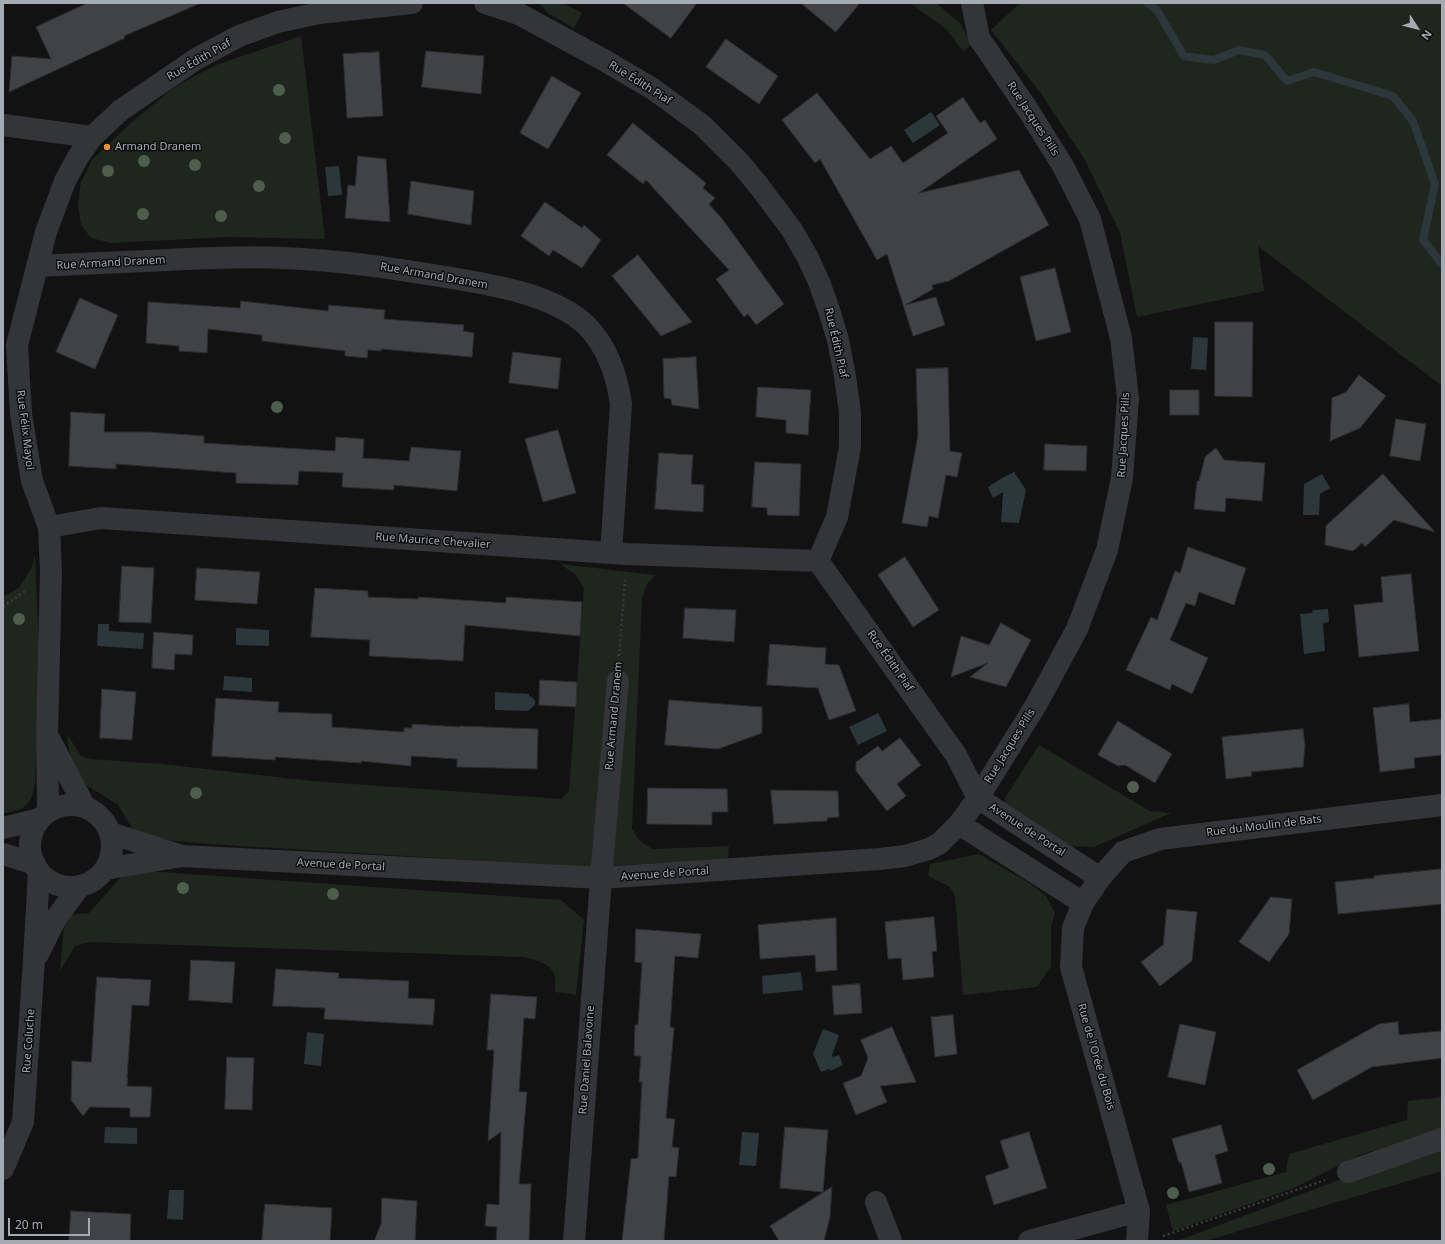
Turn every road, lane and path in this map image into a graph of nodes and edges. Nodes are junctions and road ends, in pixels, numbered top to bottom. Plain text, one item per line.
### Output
1 (412, 3) edge
2 (485, 3) edge
3 (972, 3) edge
4 (3, 125) edge
5 (92, 137) junction
6 (37, 266) junction
7 (49, 526) junction
8 (619, 554) junction
9 (818, 561) junction
10 (618, 681) joint
11 (48, 735) junction
12 (978, 798) junction
13 (1442, 805) edge
14 (85, 807) junction
15 (44, 816) junction
16 (959, 824) junction
17 (3, 828) edge
18 (110, 833) junction
19 (3, 854) edge
20 (182, 856) junction
21 (37, 867) junction
22 (105, 869) junction
23 (601, 878) junction
24 (1100, 878) junction
25 (80, 886) junction
26 (1083, 903) junction
27 (34, 960) junction
28 (13, 1121) edge
29 (1442, 1139) edge
30 (3, 1169) edge
31 (1348, 1172) joint
32 (876, 1202) dead end
33 (1139, 1210) junction
34 (1146, 1240) edge
35 (574, 1241) edge
36 (891, 1241) edge
37 (1029, 1241) edge

1 - 5 street, Rue Édith Piaf
2 - 9 street, Rue Édith Piaf
3 - 12 street, Rue Jacques Pills
4 - 5 street
5 - 6 street, Rue Félix Mayol
6 - 7 street, Rue Félix Mayol
6 - 8 street, Rue Armand Dranem
7 - 8 street, Rue Maurice Chevalier
7 - 11 street, Rue Félix Mayol
8 - 9 street, Rue Maurice Chevalier
8 - 10 path, Rue Armand Dranem
9 - 12 street, Rue Édith Piaf
10 - 23 street, Rue Armand Dranem
11 - 14 street, Rue Félix Mayol
11 - 15 street, Rue Félix Mayol
12 - 16 street, Avenue de Portal
12 - 24 street, Avenue de Portal
13 - 24 street, Rue du Moulin de Bats
14 - 15 street
14 - 18 street
15 - 17 street
15 - 21 street
16 - 23 street, Avenue de Portal
16 - 26 street
18 - 20 street, Avenue de Portal
18 - 22 street
19 - 21 street
20 - 22 street, Avenue de Portal
20 - 23 street, Avenue de Portal
21 - 25 street
21 - 27 street, Rue Coluche
22 - 25 street
23 - 35 street, Rue Daniel Balavoine
24 - 26 street, Rue de l'Orée du Bois
25 - 27 street, Rue Coluche
26 - 33 street, Rue de l'Orée du Bois
27 - 28 street, Rue Coluche
28 - 30 street, Rue Coluche
29 - 31 street
31 - 34 path
32 - 36 street
33 - 34 street, Rue de l'Orée du Bois
33 - 37 street

